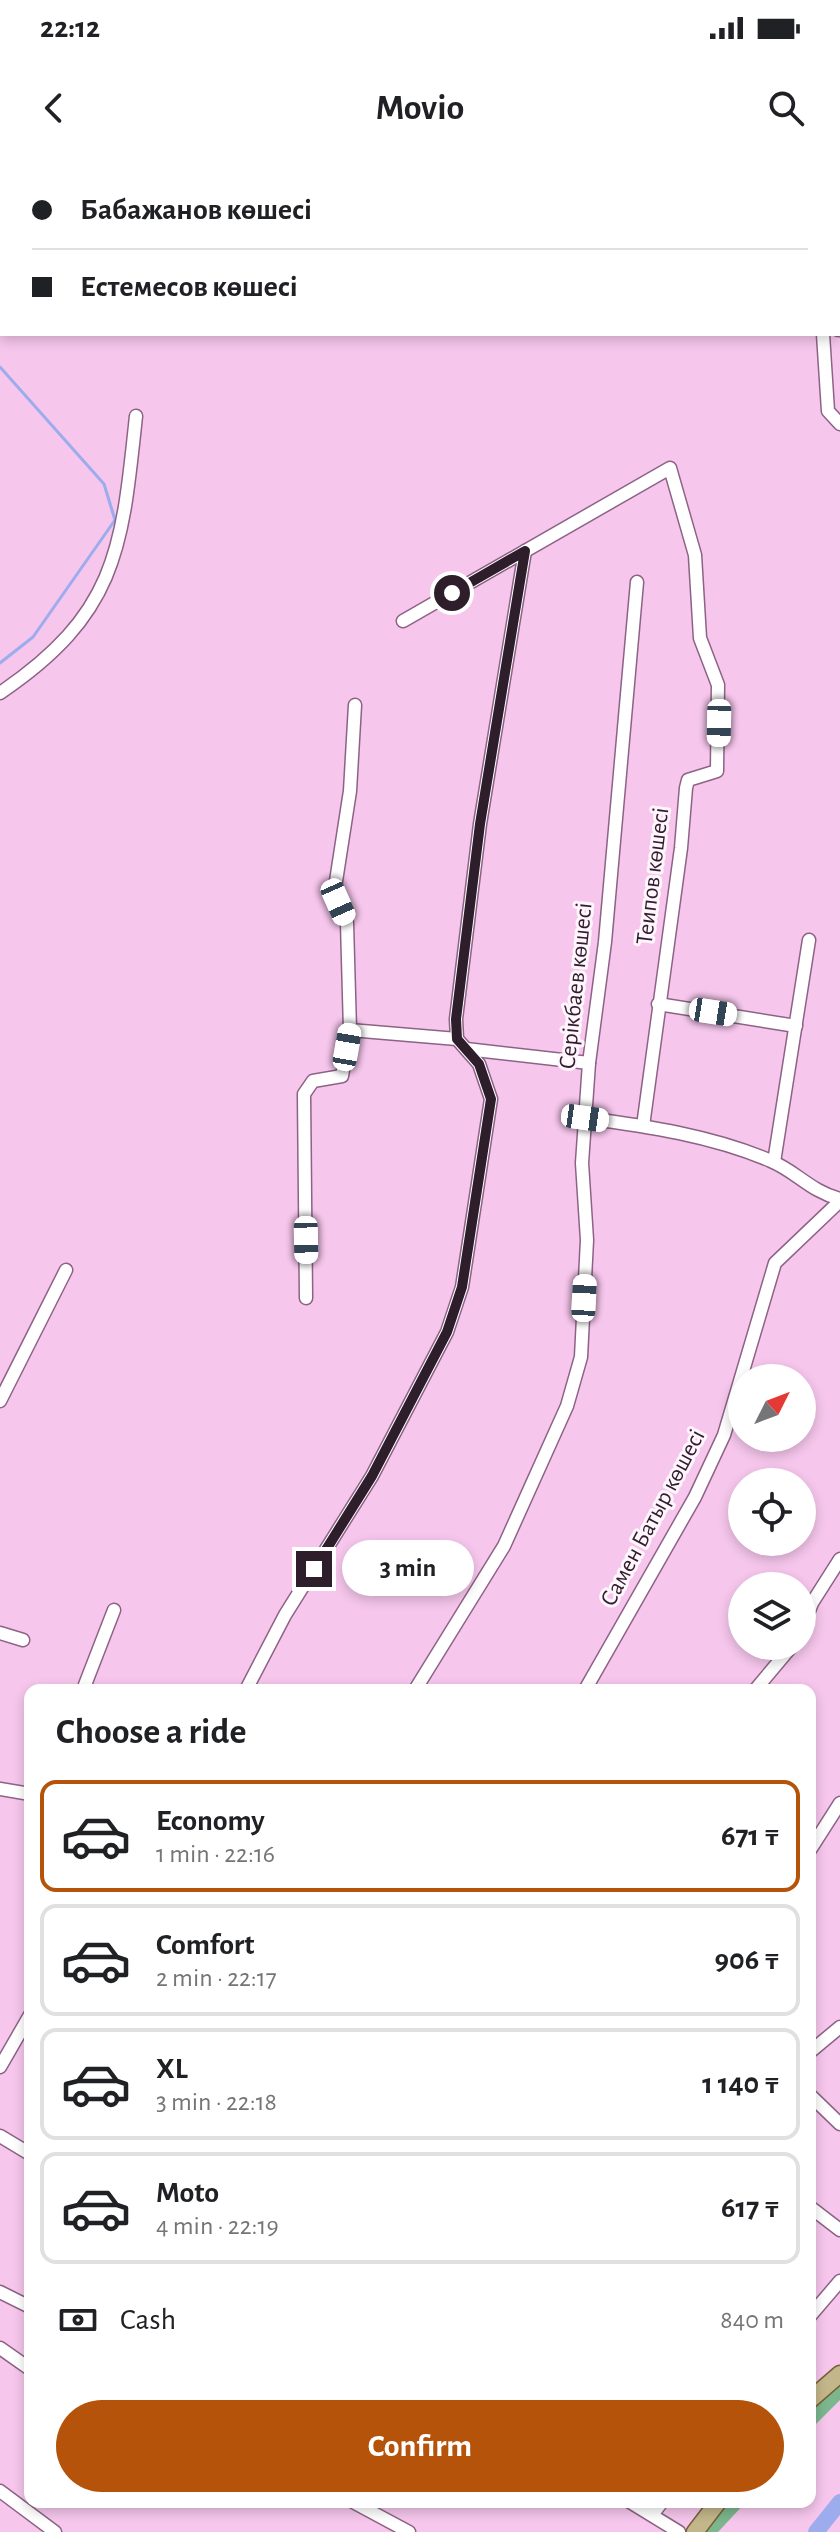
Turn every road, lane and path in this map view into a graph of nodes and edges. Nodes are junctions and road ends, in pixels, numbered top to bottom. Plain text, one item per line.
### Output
1 (823, 336) edge
2 (136, 416) dead end
3 (840, 424) edge
4 (525, 551) junction
5 (637, 582) dead end
6 (403, 621) dead end
7 (0, 693) edge
8 (355, 705) dead end
9 (809, 940) dead end
10 (658, 1004) junction
11 (796, 1026) junction
12 (350, 1030) junction
13 (462, 1044) junction
14 (589, 1063) junction
15 (585, 1118) junction
16 (643, 1126) junction
17 (774, 1162) junction
18 (840, 1200) edge
19 (66, 1270) dead end
20 (306, 1298) dead end
21 (0, 1401) edge
22 (840, 1559) edge
23 (816, 1597) edge
24 (114, 1610) dead end
25 (0, 1633) edge
26 (23, 1640) dead end
27 (780, 1660) edge
28 (85, 1684) edge
29 (249, 1684) edge
30 (419, 1684) edge
31 (588, 1684) edge
32 (760, 1684) edge
33 (0, 1789) edge
34 (24, 1793) edge
35 (840, 1803) edge
36 (816, 1841) edge
37 (24, 2025) edge
38 (840, 2027) edge
39 (816, 2047) edge
40 (0, 2067) edge
41 (816, 2101) edge
42 (840, 2124) edge
43 (0, 2136) edge
44 (24, 2150) edge
45 (816, 2212) edge
46 (840, 2230) edge
47 (840, 2281) edge
48 (0, 2292) edge
49 (24, 2304) edge
50 (816, 2309) edge
51 (0, 2348) edge
52 (24, 2365) edge
53 (840, 2374) edge
54 (816, 2395) edge
55 (0, 2491) edge
56 (364, 2508) edge
57 (640, 2508) edge
58 (657, 2508) edge
59 (714, 2508) edge
60 (652, 2515) junction
61 (55, 2532) edge
62 (409, 2532) edge
63 (679, 2532) edge
64 (695, 2532) edge
65 (706, 2532) edge

1 - 3 street
2 - 7 street
4 - 6 street
4 - 10 street, Теипов көшесі
4 - 13 street
5 - 14 street, Серікбаев көшесі
8 - 12 street
9 - 11 street
10 - 11 street
10 - 16 street, Теипов көшесі
11 - 17 street
12 - 13 street
12 - 20 street
13 - 14 street
13 - 29 street
14 - 15 street, Серікбаев көшесі
15 - 16 street
15 - 30 street, Серікбаев көшесі
16 - 17 street
17 - 18 street
18 - 31 street, Самен Батыр көшесі
19 - 21 street
22 - 23 street
24 - 28 street
25 - 26 street
27 - 32 street
33 - 34 street
35 - 36 street
37 - 40 street
38 - 39 street
41 - 42 street
43 - 44 street
45 - 46 street
47 - 50 street
48 - 49 street
51 - 52 street
53 - 54 main road
55 - 61 street
56 - 62 street
57 - 60 street
58 - 60 street
59 - 64 main road
59 - 65 main road
60 - 63 street

